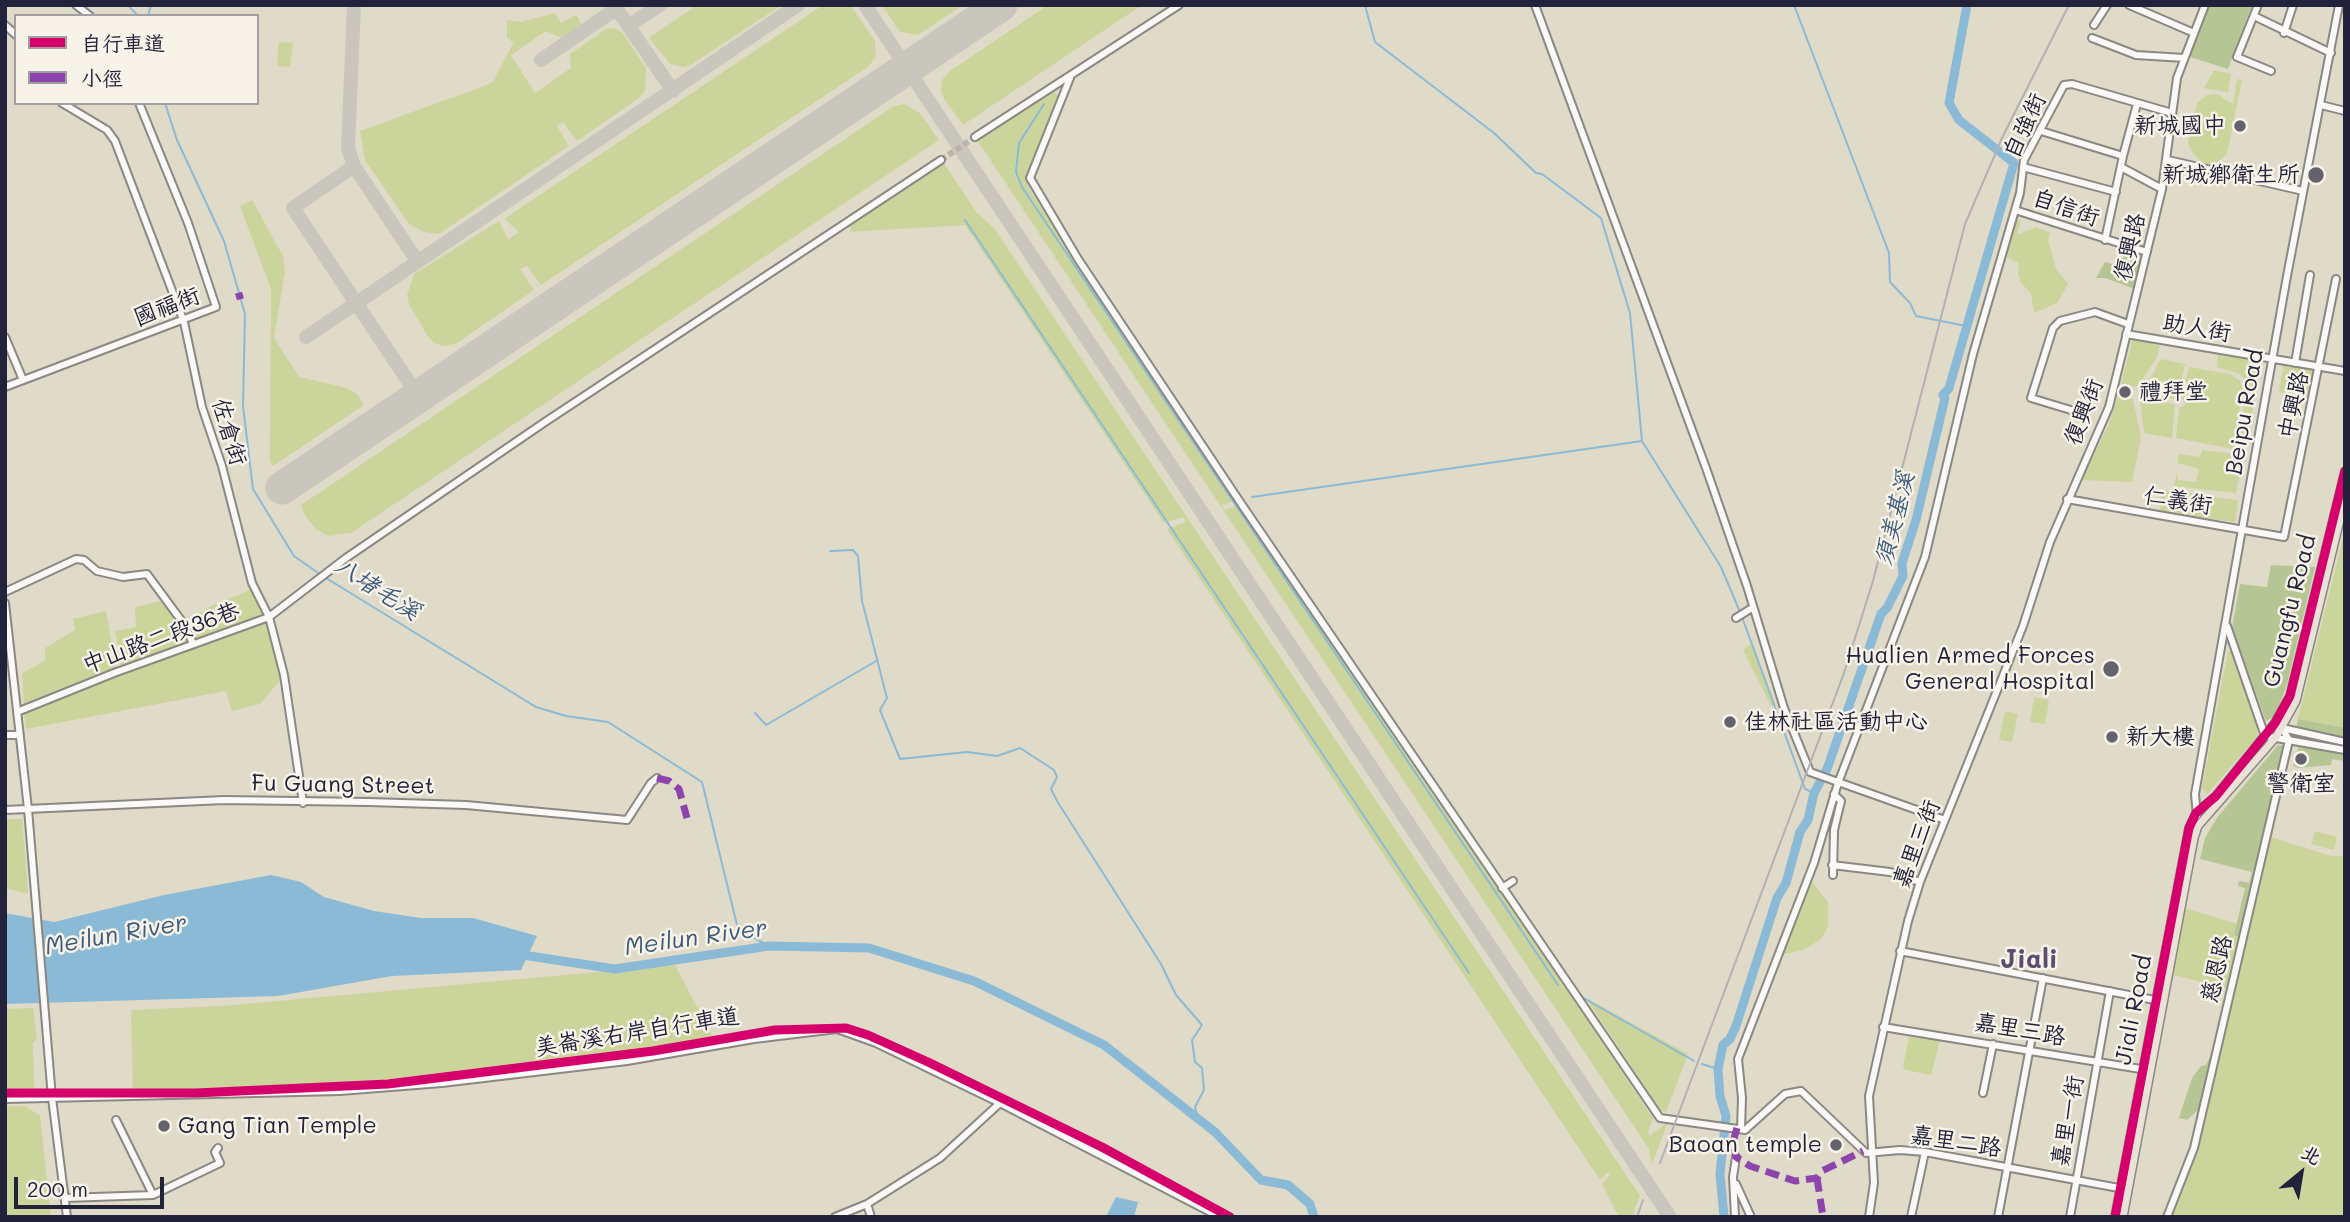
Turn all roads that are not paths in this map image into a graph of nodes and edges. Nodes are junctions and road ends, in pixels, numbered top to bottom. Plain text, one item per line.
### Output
1 (1179, 5) edge
2 (1535, 5) edge
3 (2107, 5) edge
4 (2129, 5) edge
5 (2205, 5) edge
6 (2258, 5) edge
7 (2294, 5) edge
8 (2339, 5) edge
9 (2254, 16) junction
10 (2094, 25) dead end
11 (2194, 33) junction
12 (2284, 33) junction
13 (2092, 38) dead end
14 (2331, 54) junction
15 (2184, 58) junction
16 (2271, 71) dead end
17 (1070, 78) junction
18 (2137, 104) junction
19 (65, 105) edge
20 (140, 105) edge
21 (2321, 105) junction
22 (2345, 111) edge
23 (2172, 113) junction
24 (2041, 131) junction
25 (975, 137) tunnel mouth
26 (2123, 156) junction
27 (941, 160) tunnel mouth
28 (2168, 160) junction
29 (2023, 167) junction
30 (2121, 167) junction
31 (2162, 189) junction
32 (2303, 191) junction
33 (2116, 192) junction
34 (2015, 210) junction
35 (2105, 240) junction
36 (2147, 252) junction
37 (2310, 275) dead end
38 (2336, 279) dead end
39 (184, 322) junction
40 (2128, 324) junction
41 (2126, 334) junction
42 (5, 337) edge
43 (2272, 359) junction
44 (2295, 363) junction
45 (2320, 367) junction
46 (2345, 370) edge
47 (23, 380) junction
48 (5, 387) edge
49 (2084, 414) dead end
50 (2345, 471) edge
51 (2067, 499) junction
52 (2345, 499) edge
53 (2243, 528) junction
54 (2284, 537) joint
55 (5, 593) edge
56 (5, 603) edge
57 (1752, 608) junction
58 (269, 617) junction
59 (1736, 618) dead end
60 (7, 623) edge
61 (2226, 624) junction
62 (193, 644) junction
63 (17, 712) junction
64 (2279, 726) junction
65 (5, 735) edge
66 (19, 735) junction
67 (2265, 736) junction
68 (2276, 737) junction
69 (2290, 740) junction
70 (2345, 742) edge
71 (2325, 743) junction
72 (2345, 750) edge
73 (657, 778) dead end
74 (1838, 783) junction
75 (1834, 794) junction
76 (303, 803) junction
77 (28, 809) junction
78 (5, 810) edge
79 (2196, 813) junction
80 (1945, 820) junction
81 (2198, 826) junction
82 (1832, 865) junction
83 (1833, 875) dead end
84 (1513, 881) dead end
85 (1920, 882) junction
86 (1502, 888) junction
87 (1900, 951) junction
88 (2043, 978) junction
89 (2110, 991) junction
90 (2159, 1000) junction
91 (1883, 1027) junction
92 (1993, 1044) junction
93 (2032, 1051) junction
94 (2097, 1062) junction
95 (2146, 1070) junction
96 (1983, 1093) dead end
97 (52, 1098) junction
98 (5, 1099) edge
99 (1000, 1103) junction
100 (116, 1120) dead end
101 (1737, 1128) junction
102 (218, 1148) dead end
103 (1925, 1152) junction
104 (1874, 1153) junction
105 (1736, 1157) dead end
106 (2007, 1167) junction
107 (1733, 1177) junction
108 (2076, 1179) junction
109 (2124, 1189) junction
110 (153, 1195) junction
111 (65, 1198) junction
112 (867, 1204) junction
113 (66, 1217) edge
114 (835, 1217) edge
115 (871, 1217) edge
116 (1220, 1217) edge
117 (1735, 1217) edge
118 (1751, 1217) edge
119 (1869, 1217) edge
120 (1910, 1217) edge
121 (1997, 1217) edge
122 (2070, 1217) edge
123 (2115, 1217) edge
124 (2123, 1217) edge
125 (2167, 1217) edge

1 - 17 street
2 - 57 street
3 - 10 street
4 - 11 street
5 - 11 street, 復興路
6 - 9 street
7 - 12 street
8 - 14 street, Beipu Road
9 - 12 street
9 - 16 street
11 - 15 street, 復興路
12 - 14 street
13 - 15 street
14 - 21 street, Beipu Road
15 - 23 street, 復興路
17 - 25 street
17 - 86 street
18 - 23 street, 自強街
18 - 24 street, 自強街
18 - 26 street
19 - 39 street, 佐倉街
20 - 39 street, 國福街
21 - 22 street
21 - 32 street, Beipu Road
23 - 28 street, 復興路
24 - 26 street
24 - 29 street, 自強街
26 - 30 street
27 - 58 street, 中山路二段36巷
28 - 31 street, 復興路
28 - 32 street
29 - 33 street
29 - 34 street, 自強街
30 - 31 street
30 - 33 street
31 - 36 street, 復興路
32 - 43 street, Beipu Road
33 - 35 street
34 - 35 street, 自信街
34 - 74 street, 自強街
35 - 36 street, 自信街
36 - 40 street, 復興路
37 - 44 street
38 - 45 street, 中興路
39 - 47 street, 國福街
39 - 58 street, 佐倉街
40 - 41 street, 復興路
40 - 49 street
41 - 43 street, 助人街
41 - 51 street, 復興街
42 - 47 street
43 - 44 street, 助人街
43 - 53 street, Beipu Road
44 - 45 street, 助人街
45 - 46 street, 助人街
45 - 54 street, 中興路
47 - 48 street, 國福街
50 - 64 main road, Guangfu Road
51 - 53 street, 仁義街
51 - 80 street, 嘉里三街
52 - 64 main road, Guangfu Road
53 - 54 street, 仁義街
53 - 61 street, Beipu Road
55 - 62 street
56 - 60 street
57 - 59 street
57 - 74 street
58 - 62 street, 中山路二段36巷
58 - 76 street, 佐倉街
60 - 63 street
61 - 67 street
61 - 79 street, Beipu Road
62 - 63 street, 中山路二段36巷
63 - 66 street
64 - 67 main road, Guangfu Road
64 - 68 main road, Guangfu Road
64 - 69 street
64 - 71 street
65 - 66 street
66 - 77 street
67 - 68 street
67 - 79 main road, Guangfu Road
68 - 69 street
68 - 81 main road, Guangfu Road
69 - 71 street
69 - 125 street, 慈恩路
70 - 71 street
71 - 72 street
73 - 76 street, Fu Guang Street
74 - 75 street, 自強街
74 - 80 street
75 - 82 street
75 - 101 street, 自強街
76 - 77 street, Fu Guang Street
77 - 78 street, Fu Guang Street
77 - 97 street
79 - 81 street, Beipu Road
79 - 90 main road, Jiali Road
80 - 85 street, 嘉里三街
81 - 90 main road, Jiali Road
82 - 83 street
82 - 85 street
84 - 86 street
85 - 87 street, 嘉里三街
86 - 101 street
87 - 88 street
87 - 91 street, 嘉里三街
88 - 89 street
88 - 93 street
89 - 90 street
89 - 94 street, 嘉里一街
90 - 95 main road, Jiali Road
91 - 92 street, 嘉里三路
91 - 104 street, 嘉里三街
92 - 93 street, 嘉里三路
92 - 96 street
93 - 94 street, 嘉里三路
93 - 106 street
94 - 95 street, 嘉里三路
94 - 108 street, 嘉里一街
95 - 109 main road, Jiali Road
97 - 98 street
97 - 99 street
97 - 111 street
99 - 112 street
99 - 116 street
100 - 110 street
101 - 104 street
102 - 110 street
103 - 104 street, 嘉里二路
103 - 106 street, 嘉里二路
103 - 120 street
104 - 119 street, 嘉里三街
105 - 107 street
106 - 108 street, 嘉里二路
106 - 121 street
107 - 117 street
107 - 118 street
108 - 109 street, 嘉里二路
108 - 122 street, 嘉里一街
109 - 123 main road, Jiali Road
109 - 124 main road, Jiali Road
110 - 111 street
111 - 113 street
112 - 114 street
112 - 115 street

